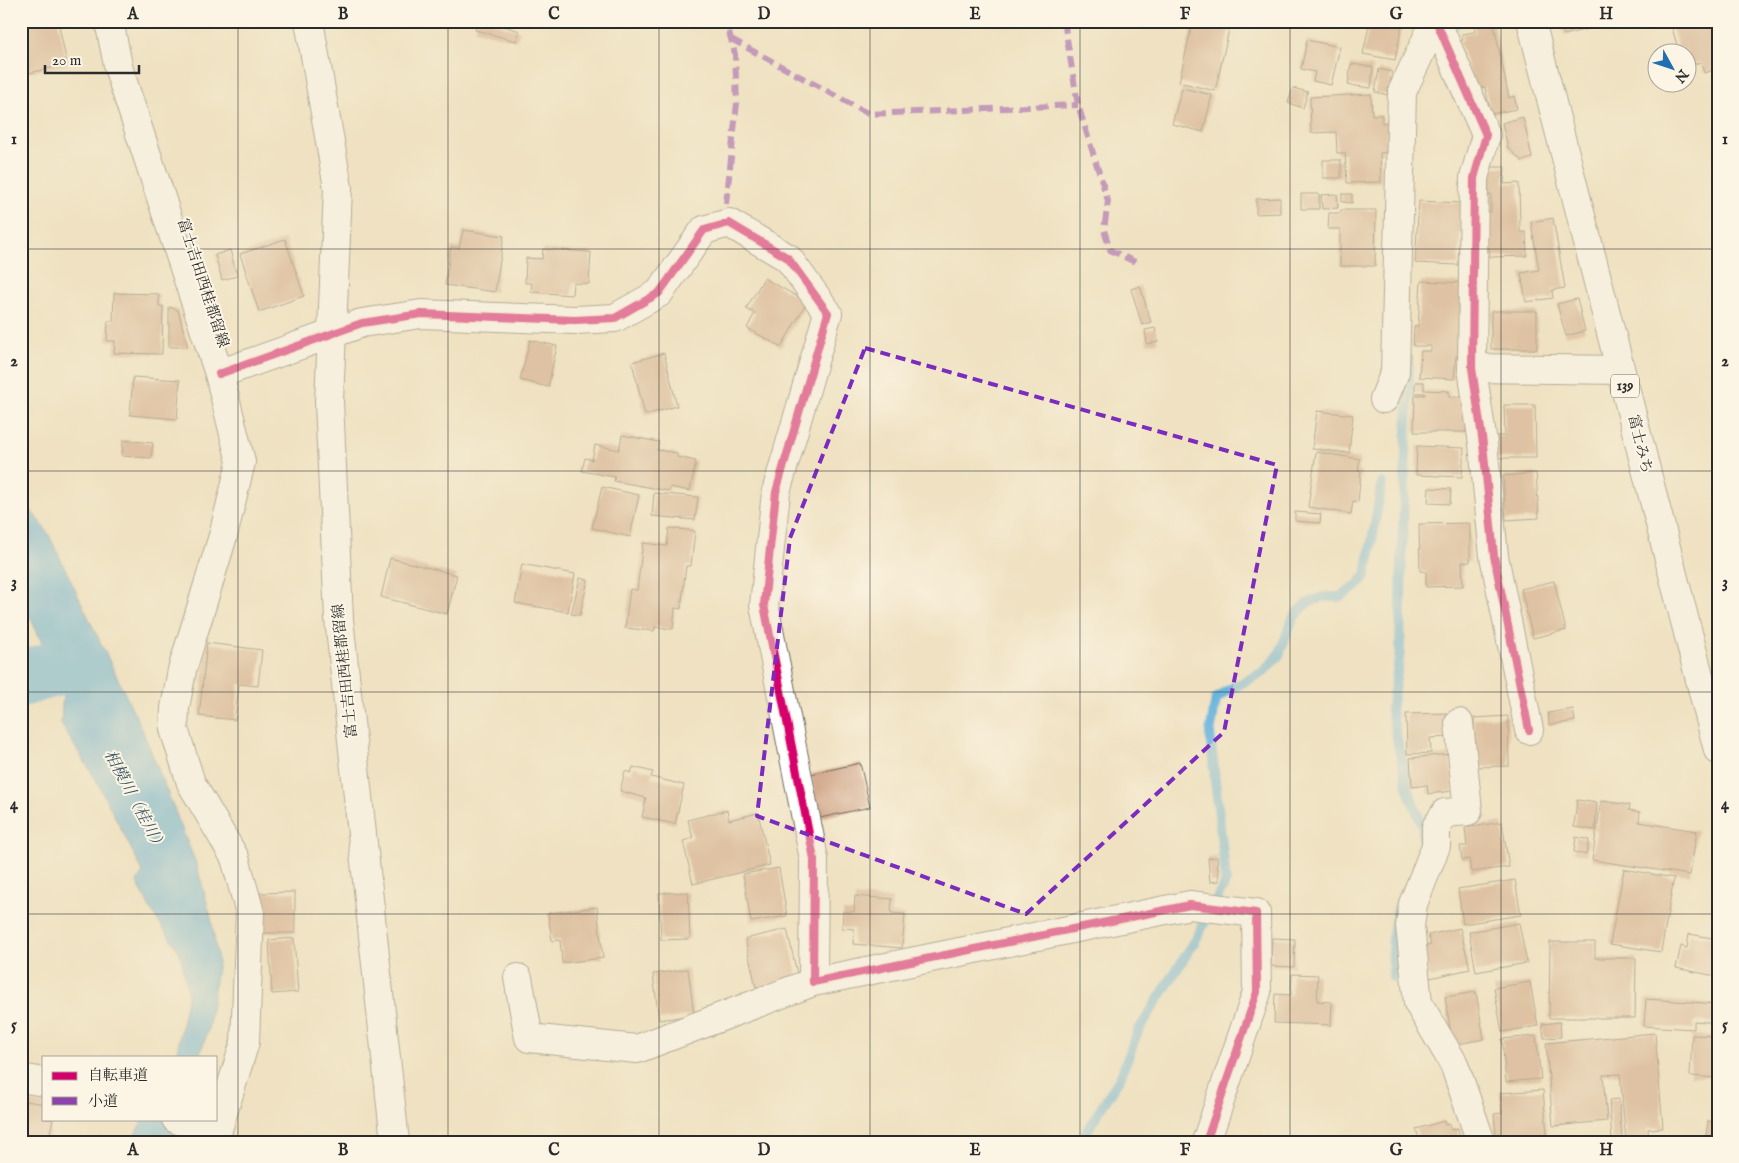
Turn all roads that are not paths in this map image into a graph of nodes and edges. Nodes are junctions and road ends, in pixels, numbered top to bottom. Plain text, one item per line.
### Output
1 (110, 21) edge
2 (309, 21) edge
3 (1436, 21) edge
4 (1531, 21) edge
5 (1472, 368) junction
6 (1620, 370) junction
7 (218, 374) junction
8 (1384, 399) dead end
9 (1459, 723) dead end
10 (1529, 730) dead end
11 (1718, 750) edge
12 (518, 978) dead end
13 (813, 982) junction
14 (21, 1078) edge
15 (42, 1082) edge
16 (183, 1122) edge
17 (217, 1136) edge
18 (395, 1142) edge
19 (1206, 1142) edge
20 (1481, 1142) edge

1 - 7 main road, 富士吉田西桂都留線
2 - 18 main road, 富士吉田西桂都留線
3 - 5 main road
3 - 8 main road
4 - 6 main road, 富士みち / 139
5 - 6 main road
5 - 10 main road
6 - 11 main road, 富士みち / 139
7 - 13 main road
7 - 17 main road, 富士吉田西桂都留線
9 - 20 main road
12 - 13 main road
13 - 19 main road
14 - 15 main road
16 - 17 main road

